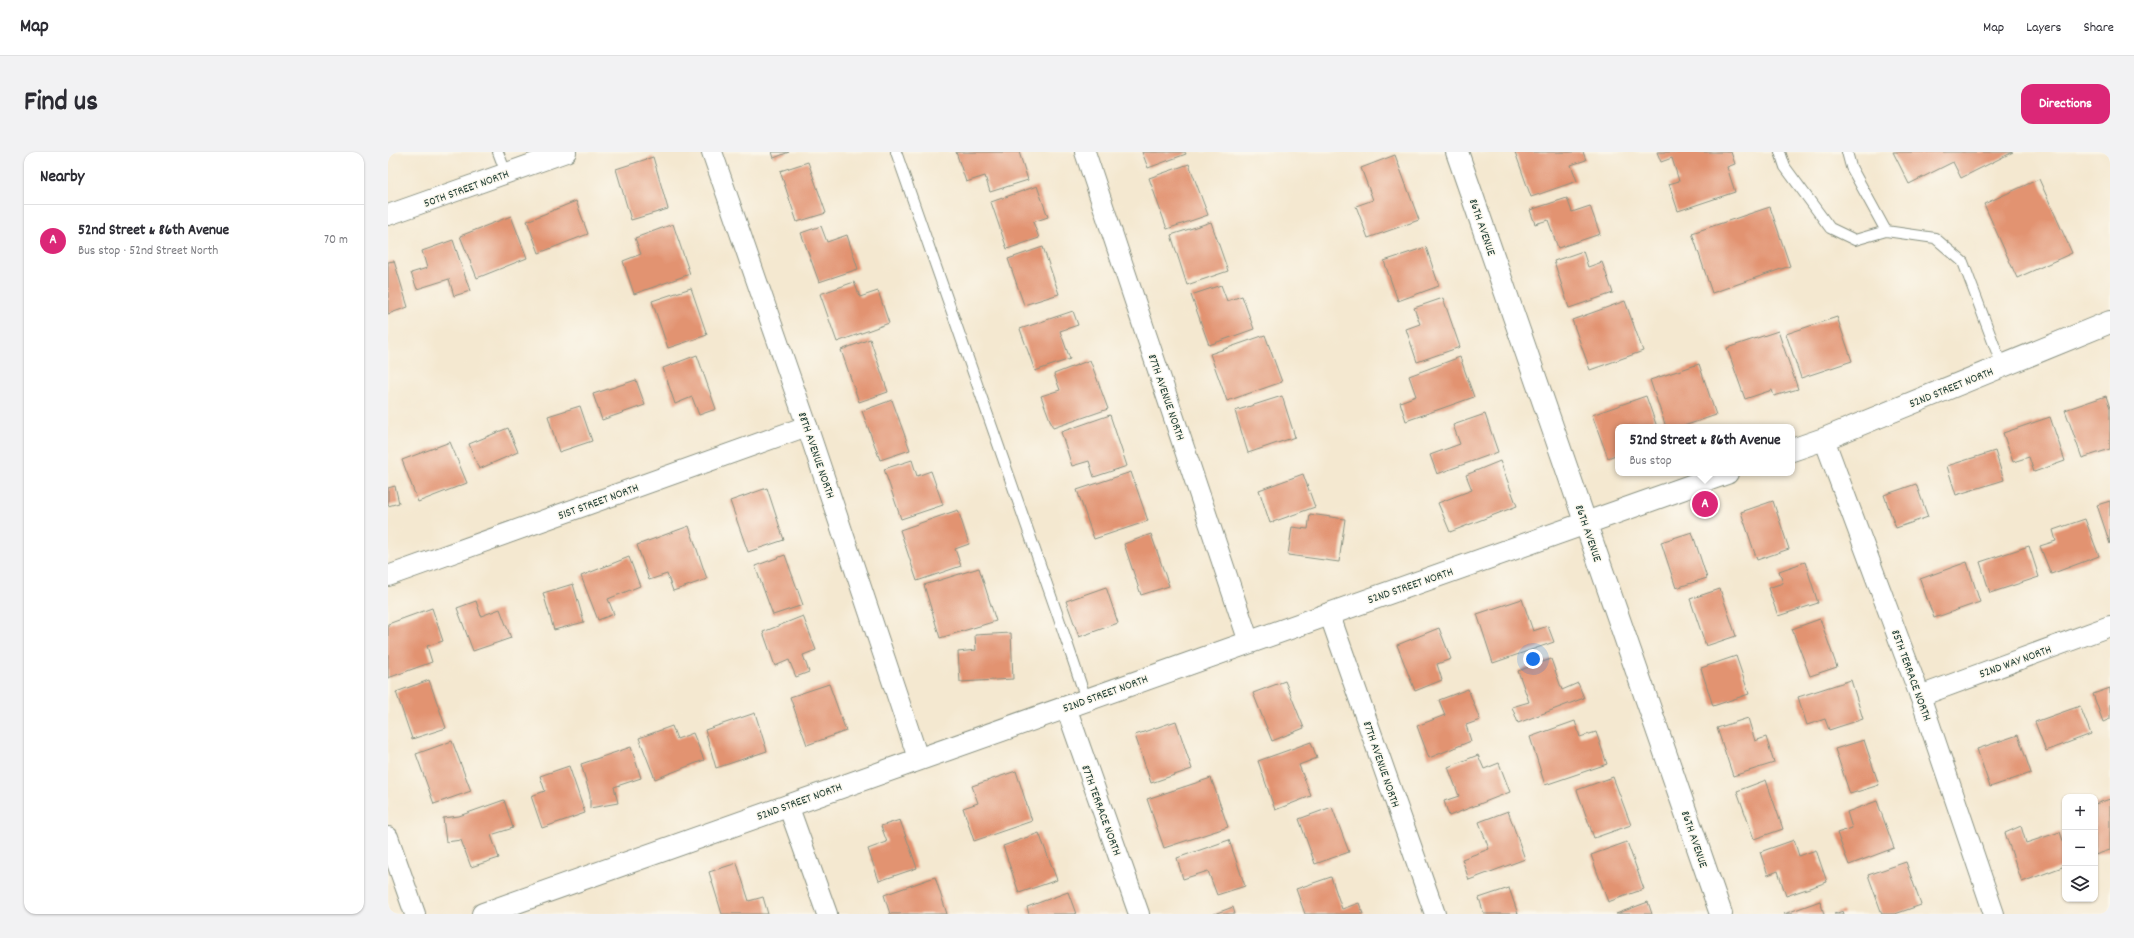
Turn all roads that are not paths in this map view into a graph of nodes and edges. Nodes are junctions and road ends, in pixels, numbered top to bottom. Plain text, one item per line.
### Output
1 (498, 152) edge
2 (566, 152) edge
3 (712, 152) edge
4 (896, 152) edge
5 (1085, 152) edge
6 (1457, 152) edge
7 (1780, 152) edge
8 (1847, 152) edge
9 (506, 174) junction
10 (388, 215) edge
11 (1886, 232) junction
12 (2110, 322) edge
13 (2002, 366) junction
14 (807, 426) junction
15 (1824, 438) junction
16 (1795, 449) edge
17 (1719, 476) edge
18 (1586, 523) junction
19 (388, 576) edge
20 (1330, 613) junction
21 (2110, 626) edge
22 (1250, 642) junction
23 (1920, 696) junction
24 (1076, 703) junction
25 (918, 758) junction
26 (788, 805) junction
27 (388, 837) edge
28 (415, 914) edge
29 (483, 914) edge
30 (827, 914) edge
31 (1139, 914) edge
32 (1435, 914) edge
33 (1721, 914) edge
34 (1994, 914) edge

1 - 9 lane
2 - 9 street, 50TH STREET NORTH
3 - 14 street, 88TH AVENUE NORTH
4 - 24 lane
5 - 22 street, 87TH AVENUE NORTH
6 - 18 street, 86TH AVENUE
7 - 11 lane
8 - 11 lane
9 - 10 street, 50TH STREET NORTH
11 - 13 lane
12 - 13 street, 52ND STREET NORTH
13 - 15 street, 52ND STREET NORTH
14 - 19 street, 51ST STREET NORTH
14 - 25 street, 88TH AVENUE NORTH
15 - 16 street, 52ND STREET NORTH
15 - 23 street, 85TH TERRACE NORTH
17 - 18 street, 52ND STREET NORTH
18 - 20 street, 52ND STREET NORTH
18 - 33 street, 86TH AVENUE
20 - 22 street, 52ND STREET NORTH
20 - 32 street, 87TH AVENUE NORTH
21 - 23 street, 52ND WAY NORTH
22 - 24 street, 52ND STREET NORTH
23 - 34 street, 85TH TERRACE NORTH
24 - 25 street, 52ND STREET NORTH
24 - 31 street, 87TH TERRACE NORTH
25 - 26 street, 52ND STREET NORTH
26 - 29 street, 52ND STREET NORTH
26 - 30 street
27 - 28 street

